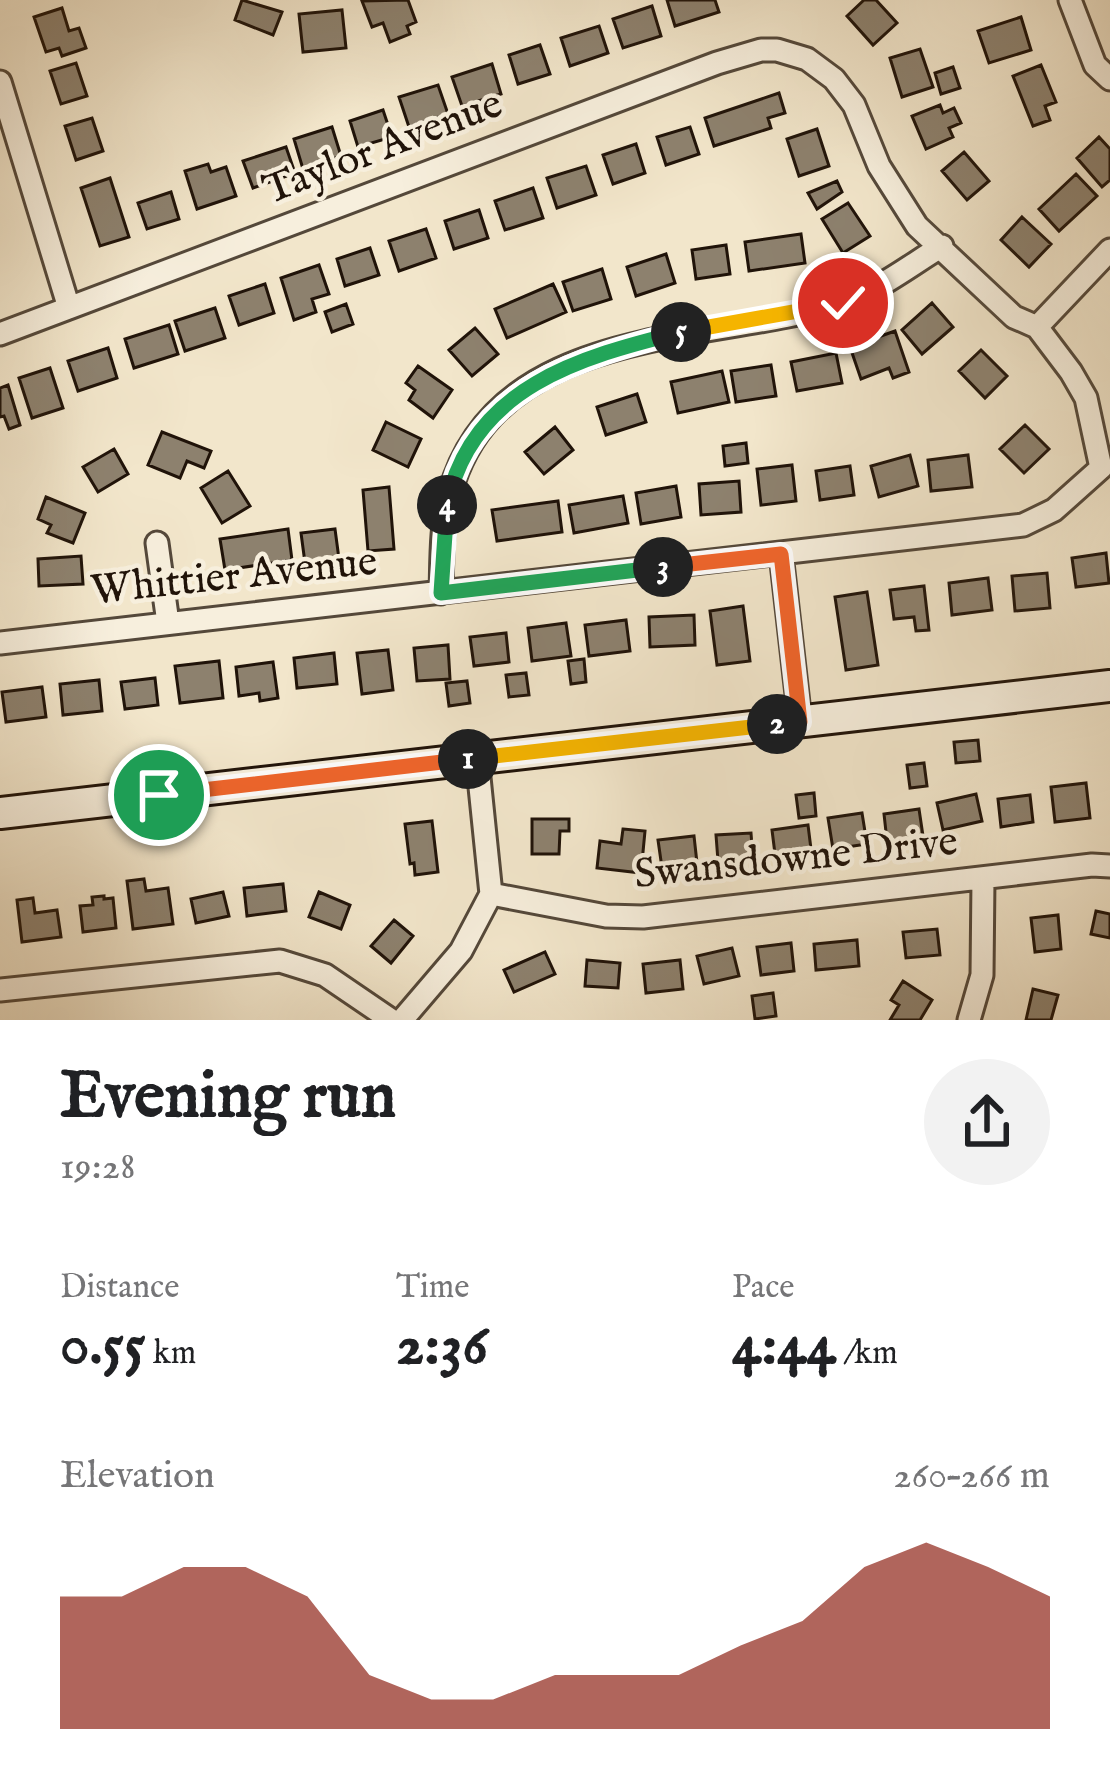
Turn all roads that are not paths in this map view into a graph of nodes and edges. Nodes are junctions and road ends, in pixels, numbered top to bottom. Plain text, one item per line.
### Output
1 (1070, 0) edge
2 (1110, 79) edge
3 (0, 82) edge
4 (942, 246) junction
5 (1110, 250) edge
6 (69, 308) junction
7 (1037, 327) junction
8 (0, 334) edge
9 (1105, 469) edge
10 (157, 543) dead end
11 (781, 554) junction
12 (441, 593) junction
13 (168, 623) junction
14 (0, 643) edge
15 (1110, 686) edge
16 (800, 722) junction
17 (477, 758) junction
18 (0, 813) edge
19 (1110, 866) edge
20 (983, 879) junction
21 (490, 893) junction
22 (0, 990) edge
23 (391, 1020) edge
24 (402, 1020) edge
25 (969, 1020) edge

1 - 2 street
3 - 6 street
4 - 6 street, Taylor Avenue
4 - 7 street
4 - 12 street
5 - 7 street
6 - 8 street, Taylor Avenue
7 - 9 street
9 - 11 street, Whittier Avenue
10 - 13 street
11 - 12 street, Whittier Avenue
11 - 16 street
12 - 13 street, Whittier Avenue
13 - 14 street, Whittier Avenue
15 - 16 main road
16 - 17 main road
17 - 18 main road
17 - 21 street
19 - 20 street, Swansdowne Drive
20 - 21 street, Swansdowne Drive
20 - 25 street
21 - 24 street
22 - 23 street

